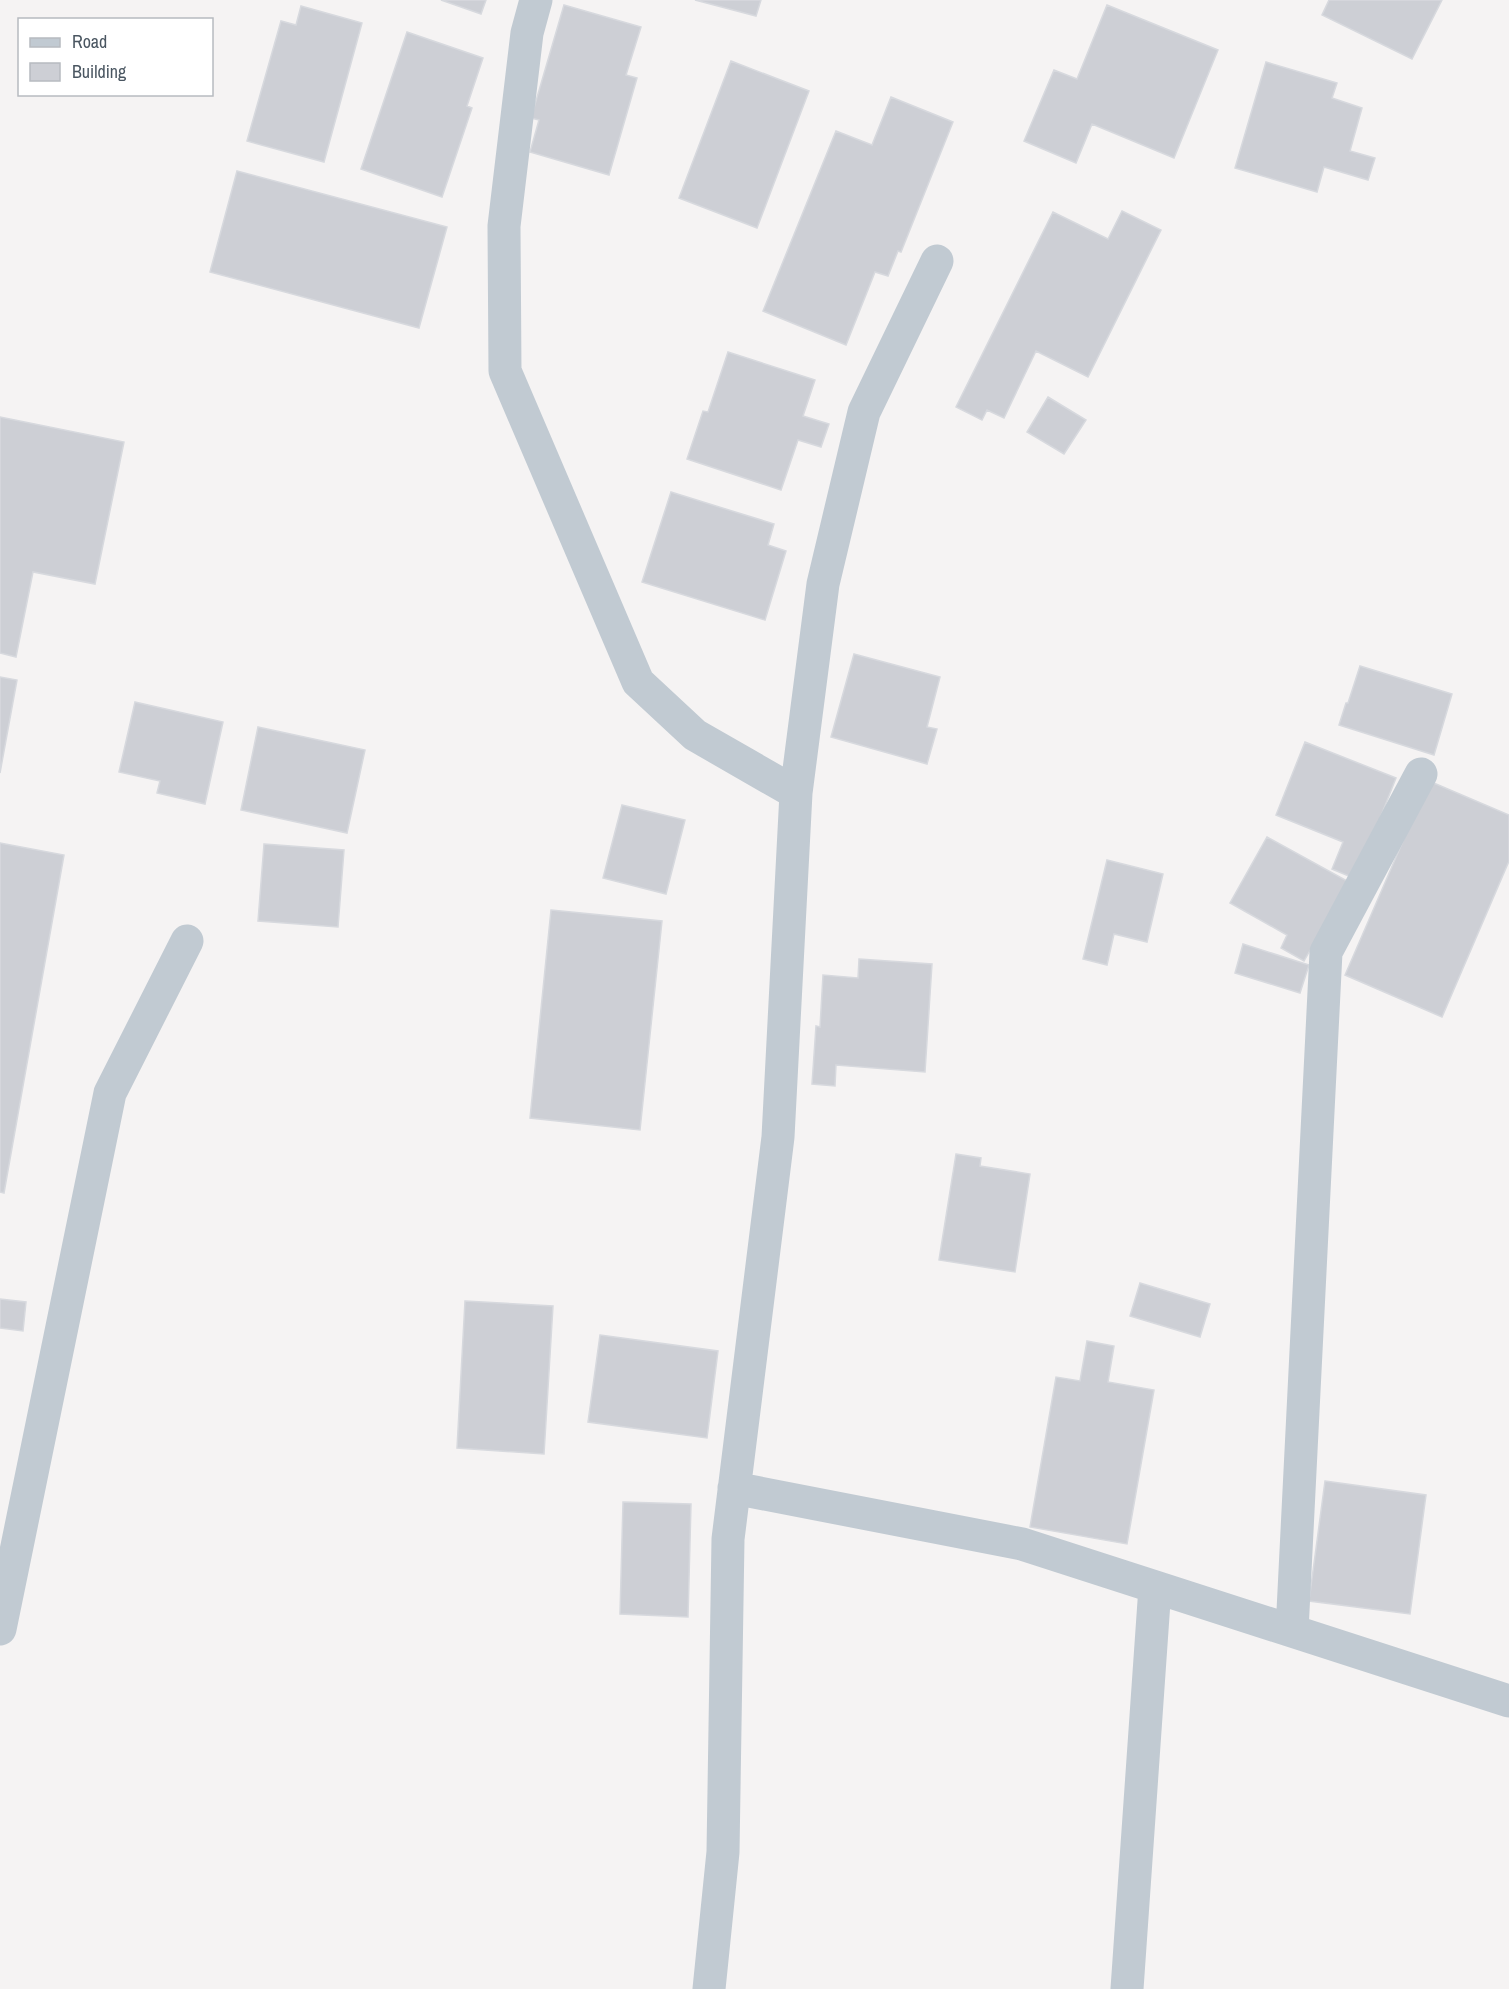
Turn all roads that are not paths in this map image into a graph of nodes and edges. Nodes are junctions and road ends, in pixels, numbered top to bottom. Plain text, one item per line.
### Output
1 (536, 0) edge
2 (937, 261) dead end
3 (1421, 774) dead end
4 (796, 793) junction
5 (187, 941) dead end
6 (734, 1488) junction
7 (1155, 1587) junction
8 (0, 1629) edge
9 (1292, 1631) junction
10 (1509, 1701) edge
11 (709, 1989) edge
12 (1127, 1989) edge

1 - 4 street
2 - 4 street
3 - 9 street
4 - 6 street
5 - 8 street
6 - 7 street
6 - 11 street
7 - 9 street
7 - 12 street
9 - 10 street

